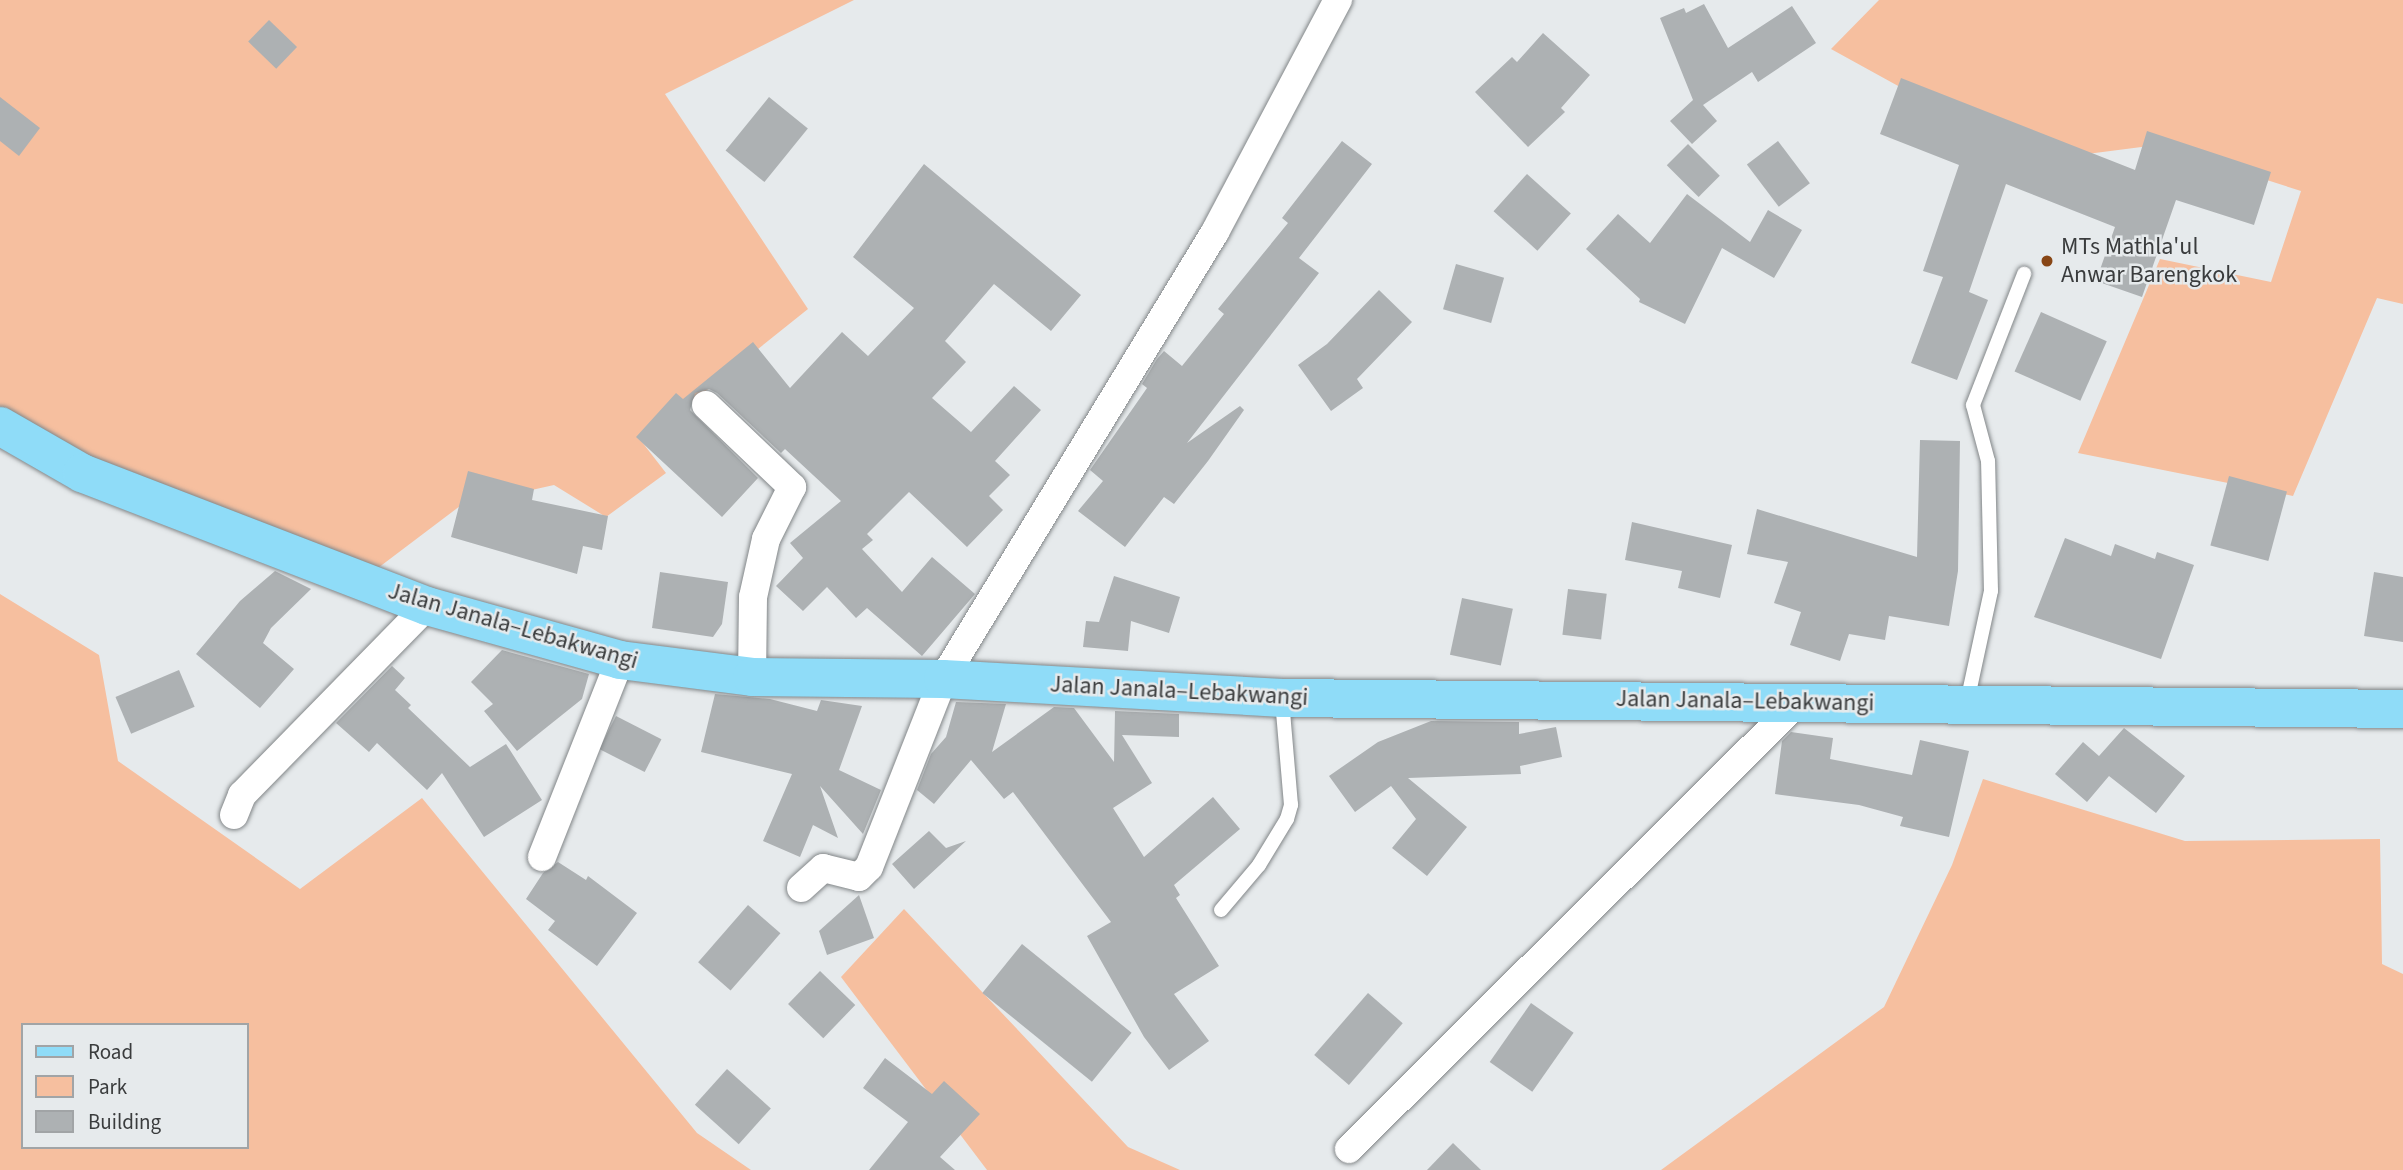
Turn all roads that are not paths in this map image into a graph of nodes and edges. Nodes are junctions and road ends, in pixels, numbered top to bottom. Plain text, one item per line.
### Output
1 (1338, 0) edge
2 (2024, 274) dead end
3 (706, 405) dead end
4 (0, 426) edge
5 (427, 606) junction
6 (620, 660) junction
7 (752, 677) junction
8 (943, 679) junction
9 (1282, 698) junction
10 (1799, 701) junction
11 (1967, 704) junction
12 (2403, 709) edge
13 (234, 815) dead end
14 (542, 857) dead end
15 (801, 888) dead end
16 (1221, 909) dead end
17 (1349, 1149) dead end

1 - 8 street
2 - 11 lane
3 - 7 street
4 - 5 main road, Jalan Janala–Lebakwangi
5 - 6 main road, Jalan Janala–Lebakwangi
5 - 13 street
6 - 7 main road, Jalan Janala–Lebakwangi
6 - 14 street
7 - 8 main road, Jalan Janala–Lebakwangi
8 - 9 main road, Jalan Janala–Lebakwangi
8 - 15 street
9 - 10 main road, Jalan Janala–Lebakwangi
9 - 16 lane
10 - 11 main road, Jalan Janala–Lebakwangi
10 - 17 street
11 - 12 main road, Jalan Janala–Lebakwangi

